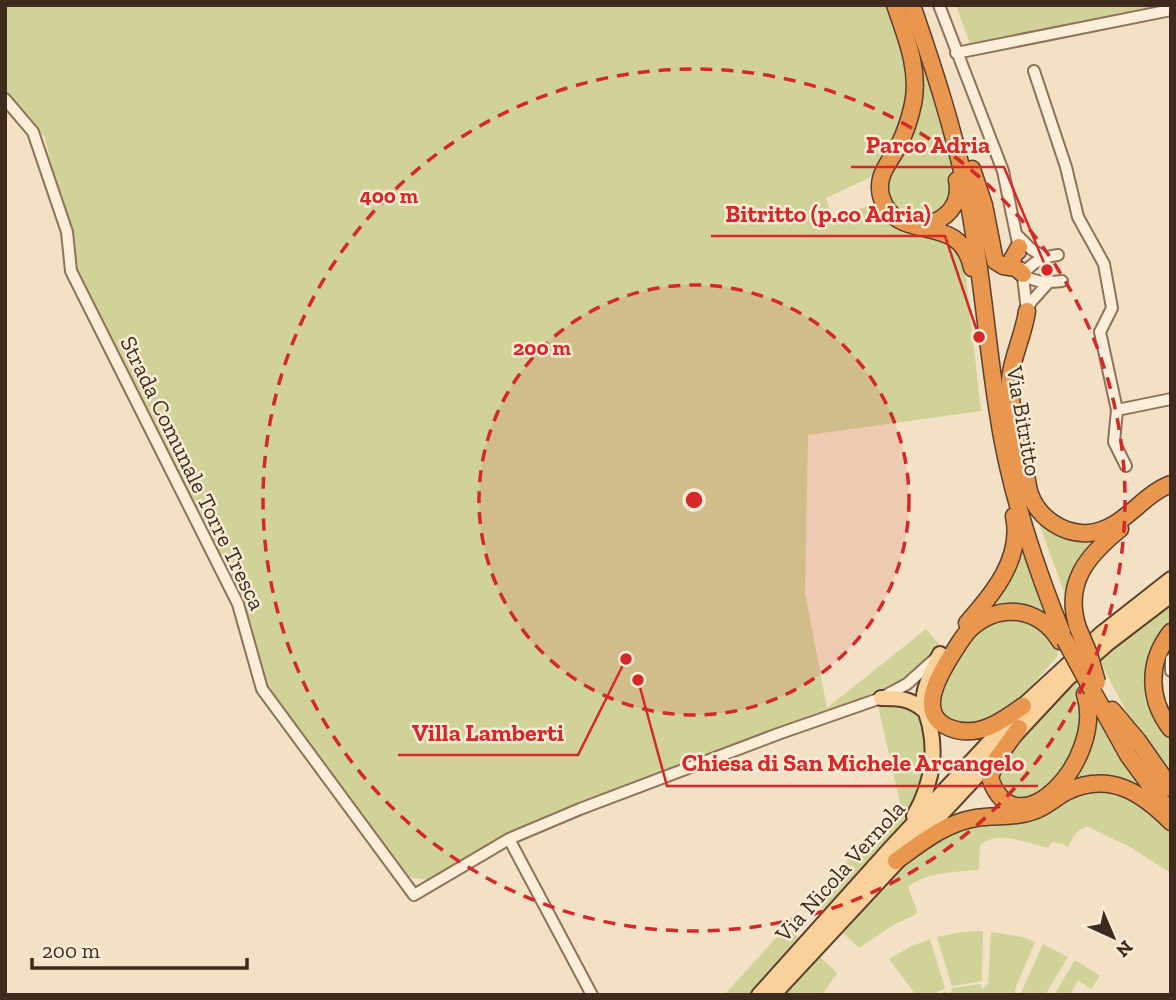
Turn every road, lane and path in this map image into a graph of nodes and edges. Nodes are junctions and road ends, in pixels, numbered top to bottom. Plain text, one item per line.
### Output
1 (895, 5) edge
2 (912, 5) edge
3 (924, 5) edge
4 (939, 5) edge
5 (1171, 10) edge
6 (956, 53) junction
7 (931, 61) junction
8 (1034, 71) dead end
9 (5, 99) edge
10 (972, 169) junction
11 (921, 227) junction
12 (1017, 240) junction
13 (1058, 255) dead end
14 (1044, 257) junction
15 (1016, 270) junction
16 (1062, 281) dead end
17 (1048, 283) junction
18 (983, 303) junction
19 (1027, 311) junction
20 (995, 391) junction
21 (1171, 399) edge
22 (1117, 410) junction
23 (1015, 453) junction
24 (1126, 466) dead end
25 (1171, 484) edge
26 (1171, 491) edge
27 (1171, 579) edge
28 (1171, 595) edge
29 (1171, 632) edge
30 (1069, 638) junction
31 (1171, 643) edge
32 (940, 654) junction
33 (1171, 659) edge
34 (1171, 671) edge
35 (1092, 689) junction
36 (881, 698) junction
37 (1023, 706) junction
38 (924, 710) junction
39 (1112, 710) junction
40 (1171, 717) edge
41 (1018, 728) junction
42 (1171, 729) edge
43 (1171, 788) edge
44 (1171, 798) edge
45 (1171, 814) edge
46 (1171, 822) edge
47 (509, 839) junction
48 (893, 855) junction
49 (798, 959) junction
50 (592, 995) edge
51 (759, 995) edge
52 (773, 995) edge

1 - 11 highway
2 - 7 highway, Via Bitritto
3 - 10 highway, Via Bitritto
4 - 6 street
5 - 6 street
6 - 12 street
7 - 11 highway
7 - 18 highway, Via Bitritto
8 - 22 street
9 - 47 street, Strada Comunale Torre Tresca
10 - 15 highway
10 - 23 highway, Via Bitritto
11 - 18 highway
12 - 14 street
12 - 15 highway
13 - 14 street
14 - 15 street
14 - 17 street
15 - 17 street
15 - 19 street
16 - 17 street
17 - 19 street
18 - 20 highway, Via Bitritto
19 - 23 highway
20 - 30 highway, Via Bitritto
20 - 32 highway
21 - 22 street
22 - 24 street
23 - 25 highway
23 - 30 highway, Via Bitritto
26 - 30 highway
27 - 37 main road, Via Nicola Vernola
28 - 41 main road, Via Nicola Vernola
29 - 42 highway
30 - 35 highway, Via Bitritto, bridge
30 - 35 highway, Via Bitritto, bridge
30 - 37 highway
31 - 40 highway
32 - 36 street
32 - 38 main road
33 - 34 street
35 - 39 highway, Via Bitritto
35 - 41 highway
35 - 45 highway, Via Bitritto
36 - 38 main road
36 - 47 street
37 - 48 main road, Via Nicola Vernola
38 - 48 main road
39 - 43 highway
39 - 44 highway, Via Bitritto
41 - 48 main road, Via Nicola Vernola
46 - 48 highway
47 - 50 street
48 - 49 main road, Via Nicola Vernola
49 - 51 main road, Via Nicola Vernola
49 - 52 main road, Via Nicola Vernola

